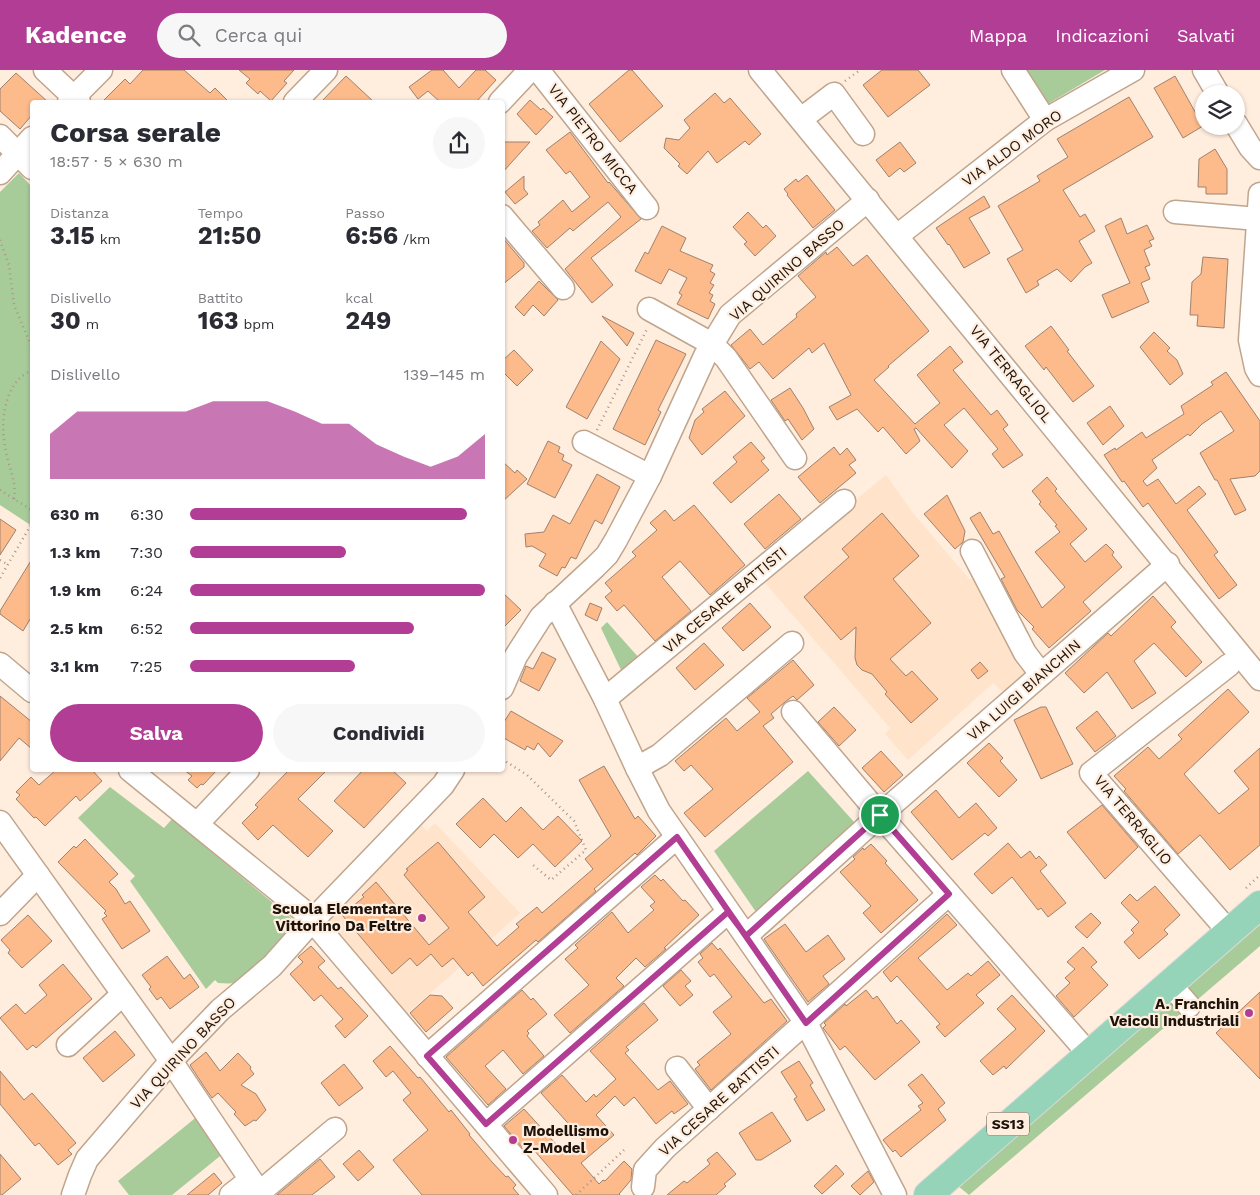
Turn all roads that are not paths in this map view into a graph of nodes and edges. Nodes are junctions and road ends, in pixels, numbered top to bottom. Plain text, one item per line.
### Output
1 (45, 70) edge
2 (100, 70) edge
3 (326, 70) edge
4 (530, 70) edge
5 (538, 70) edge
6 (760, 70) edge
7 (1013, 70) edge
8 (1133, 70) edge
9 (1204, 70) edge
10 (1213, 85) edge
11 (73, 100) edge
12 (75, 100) edge
13 (297, 100) edge
14 (502, 100) edge
15 (801, 119) junction
16 (1045, 120) junction
17 (863, 134) dead end
18 (1243, 135) edge
19 (0, 136) edge
20 (28, 153) edge
21 (1260, 158) edge
22 (0, 173) edge
23 (1260, 194) edge
24 (868, 200) junction
25 (647, 208) dead end
26 (1175, 212) dead end
27 (1258, 219) junction
28 (505, 220) edge
29 (897, 236) junction
30 (563, 288) dead end
31 (652, 310) road end
32 (712, 344) junction
33 (1260, 375) edge
34 (587, 444) road end
35 (795, 458) dead end
36 (650, 476) junction
37 (844, 501) dead end
38 (972, 551) dead end
39 (1168, 564) junction
40 (556, 603) junction
41 (792, 643) dead end
42 (509, 649) edge
43 (0, 664) edge
44 (1229, 665) dead end
45 (505, 671) edge
46 (1041, 674) junction
47 (1260, 679) edge
48 (30, 684) edge
49 (605, 699) junction
50 (793, 712) dead end
51 (636, 768) junction
52 (132, 772) edge
53 (246, 772) edge
54 (452, 772) edge
55 (880, 815) junction
56 (0, 822) edge
57 (197, 824) junction
58 (677, 837) junction
59 (38, 875) junction
60 (949, 894) junction
61 (1260, 905) edge
62 (728, 912) junction
63 (0, 914) edge
64 (312, 921) junction
65 (1229, 932) junction
66 (746, 936) junction
67 (1169, 983) junction
68 (123, 994) junction
69 (1189, 1006) dead end
70 (806, 1023) junction
71 (68, 1045) dead end
72 (1089, 1054) junction
73 (427, 1056) junction
74 (171, 1061) junction
75 (677, 1068) dead end
76 (709, 1109) junction
77 (486, 1124) junction
78 (335, 1129) dead end
79 (643, 1187) dead end
80 (257, 1189) edge
81 (73, 1195) edge
82 (231, 1195) edge
83 (546, 1195) edge
84 (895, 1195) edge
85 (928, 1195) edge

1 - 11 street
2 - 12 street
3 - 13 street
4 - 14 street
5 - 25 street, VIA PIETRO MICCA
6 - 15 street, VIA TERRAGLIOL
7 - 16 street
8 - 16 street, VIA ALDO MORO
9 - 10 street
15 - 17 street
15 - 24 street, VIA TERRAGLIOL
16 - 29 street, VIA ALDO MORO
18 - 21 street
19 - 20 street
20 - 22 street
23 - 27 street
24 - 29 street, VIA TERRAGLIOL
24 - 32 street, VIA QUIRINO BASSO
26 - 27 street
27 - 33 street
28 - 30 street
29 - 39 street, VIA TERRAGLIOL
31 - 32 street
32 - 35 street
32 - 36 street, VIA QUIRINO BASSO
34 - 36 street
36 - 40 street, VIA QUIRINO BASSO
37 - 49 street, VIA CESARE BATTISTI
38 - 46 street
39 - 46 street, VIA LUIGI BIANCHIN
39 - 47 street, VIA TERRAGLIOL
40 - 42 street, VIA QUIRINO BASSO
40 - 49 street
41 - 51 street
42 - 45 street, VIA QUIRINO BASSO
43 - 48 street
44 - 65 street, VIA TERRAGLIO
46 - 55 street, VIA LUIGI BIANCHIN
49 - 51 street
50 - 55 street
51 - 58 street
52 - 57 street
53 - 57 street
54 - 64 street, VIA QUIRINO BASSO
55 - 60 street
55 - 66 street, VIA LUIGI BIANCHIN
56 - 59 street
57 - 64 street
58 - 62 street
58 - 73 street
59 - 63 street
59 - 68 street
60 - 70 street, VIA CESARE BATTISTI
60 - 72 street
61 - 65 main road, SS13
62 - 66 street
62 - 77 street
64 - 73 street
64 - 74 street, VIA QUIRINO BASSO
65 - 67 main road, SS13
66 - 70 street
67 - 69 street
67 - 72 main road, SS13
68 - 71 street
68 - 74 street
70 - 76 street, VIA CESARE BATTISTI
70 - 84 street
72 - 85 main road, SS13
73 - 77 street
74 - 80 street
74 - 81 street, VIA QUIRINO BASSO
75 - 76 street
76 - 79 street, VIA CESARE BATTISTI
77 - 83 street
78 - 80 street
80 - 82 street

